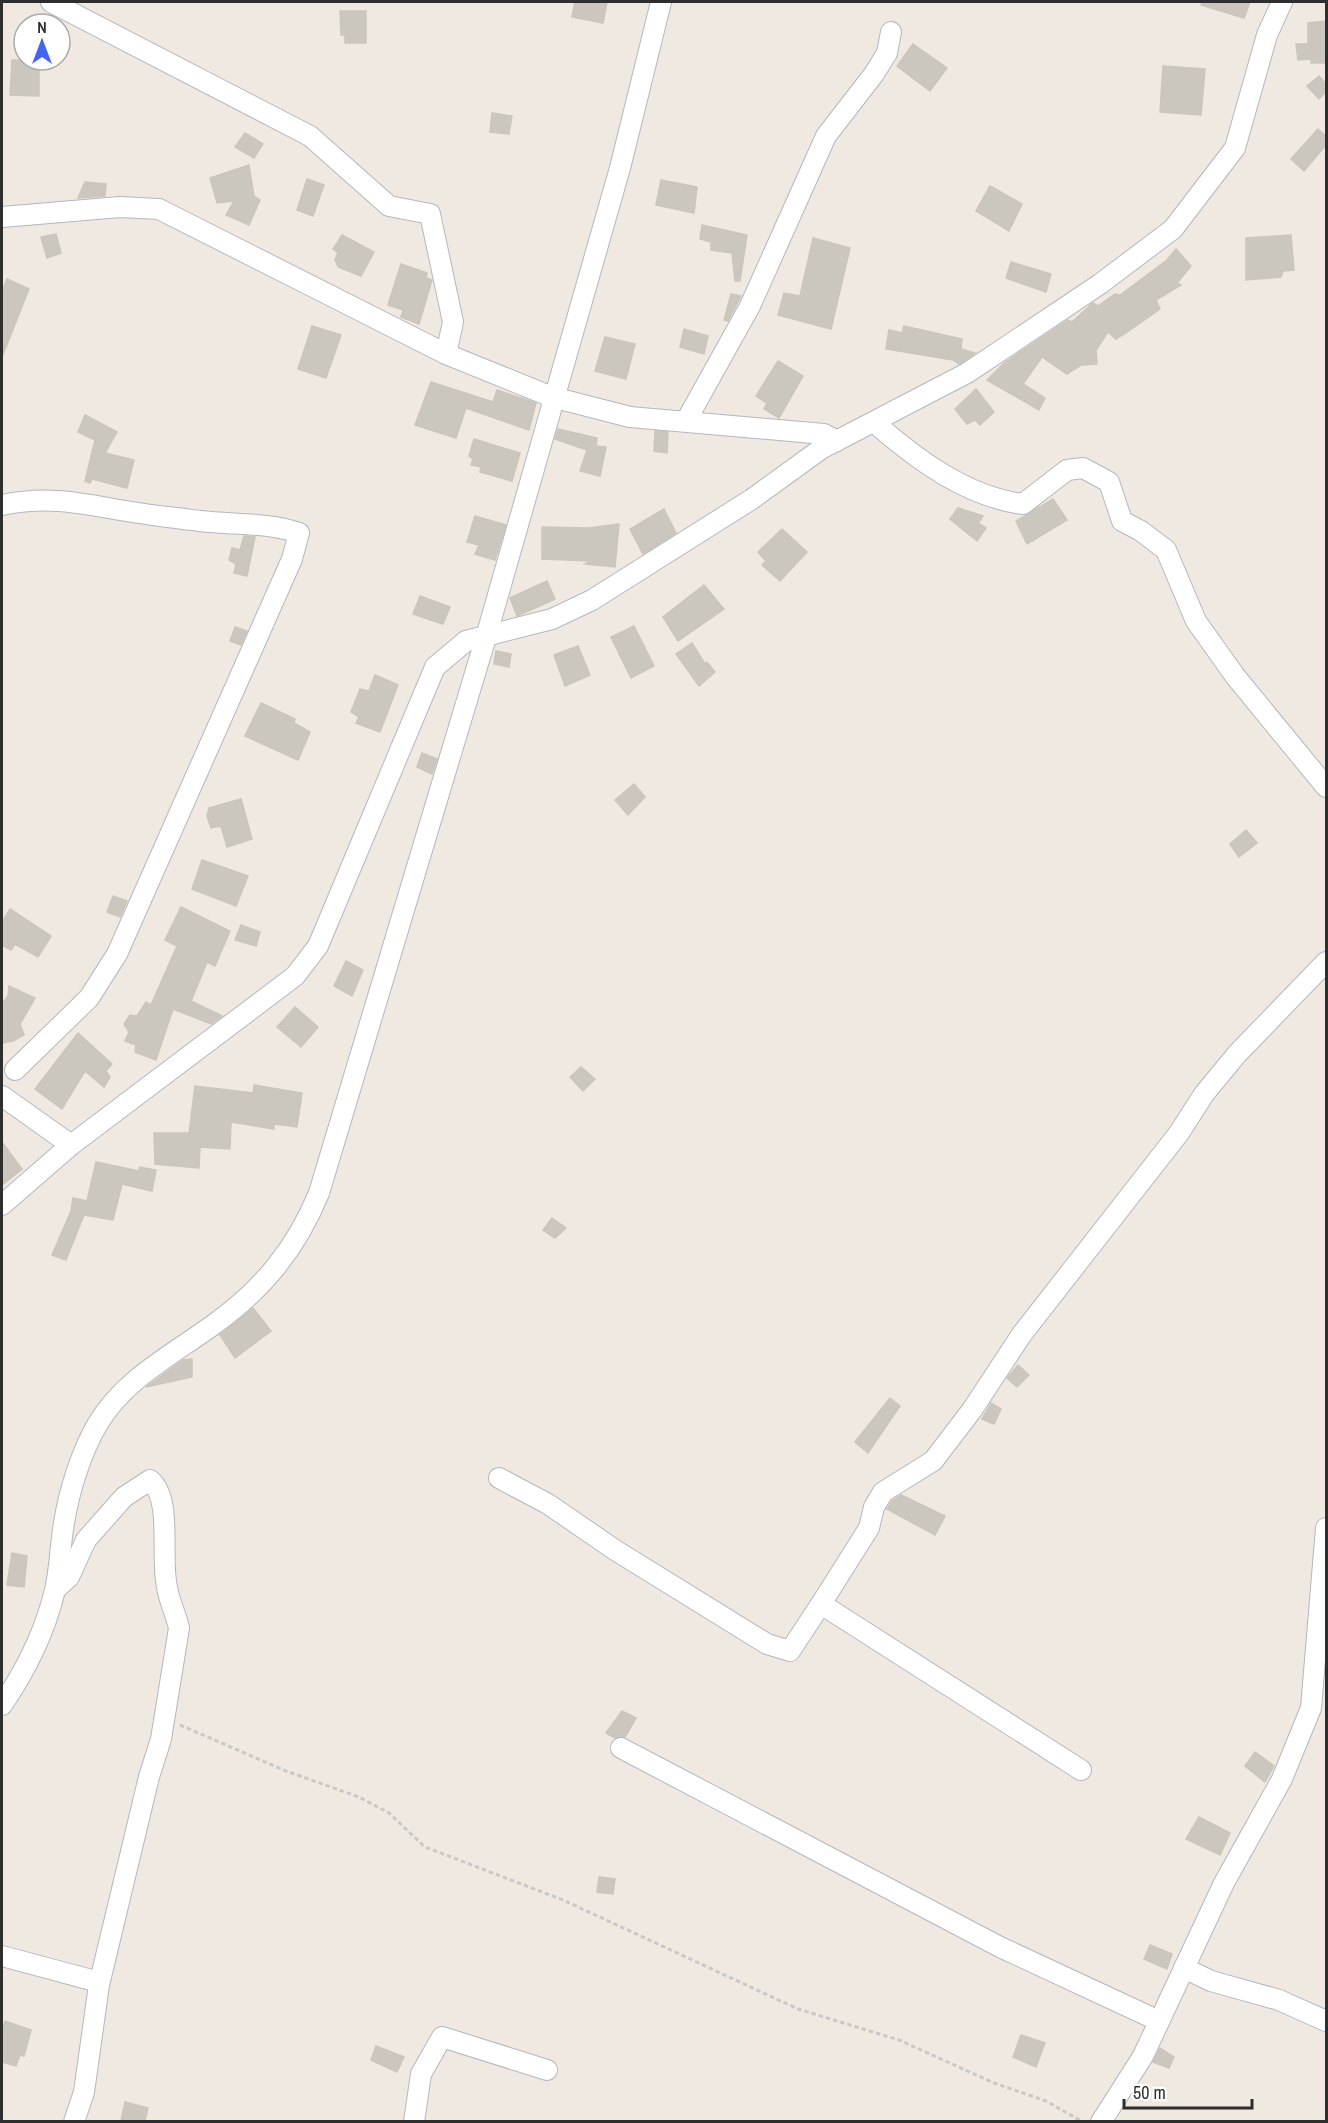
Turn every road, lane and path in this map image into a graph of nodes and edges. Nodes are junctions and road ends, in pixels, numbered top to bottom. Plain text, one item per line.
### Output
1 (51, 2) edge
2 (661, 2) edge
3 (1282, 2) edge
4 (891, 32) dead end
5 (2, 217) edge
6 (446, 354) junction
7 (552, 397) junction
8 (686, 421) junction
9 (875, 423) junction
10 (837, 441) junction
11 (2, 505) edge
12 (486, 637) junction
13 (1326, 787) edge
14 (1326, 962) edge
15 (15, 1070) dead end
16 (2, 1096) edge
17 (70, 1145) junction
18 (2, 1205) edge
19 (499, 1478) dead end
20 (1326, 1528) edge
21 (55, 1590) junction
22 (822, 1604) junction
23 (2, 1705) edge
24 (165, 1719) junction
25 (621, 1748) dead end
26 (1081, 1770) dead end
27 (2, 1956) edge
28 (1184, 1968) junction
29 (99, 1982) junction
30 (1159, 2021) junction
31 (1326, 2021) edge
32 (547, 2070) dead end
33 (74, 2121) edge
34 (414, 2121) edge
35 (1083, 2121) edge
36 (1101, 2121) edge

1 - 6 street
2 - 7 street
3 - 9 street
4 - 8 street
5 - 6 street
6 - 7 street
7 - 8 street
7 - 12 street
8 - 10 street
9 - 10 street
9 - 13 street
10 - 12 street
11 - 15 street
12 - 17 street
12 - 21 street
14 - 22 street
16 - 17 street
17 - 18 street
19 - 22 street
20 - 28 street
21 - 23 street
21 - 24 street
22 - 26 street
24 - 29 street
24 - 35 path
25 - 30 street
27 - 29 street
28 - 30 street
28 - 31 street
29 - 33 street
30 - 36 street
32 - 34 street

